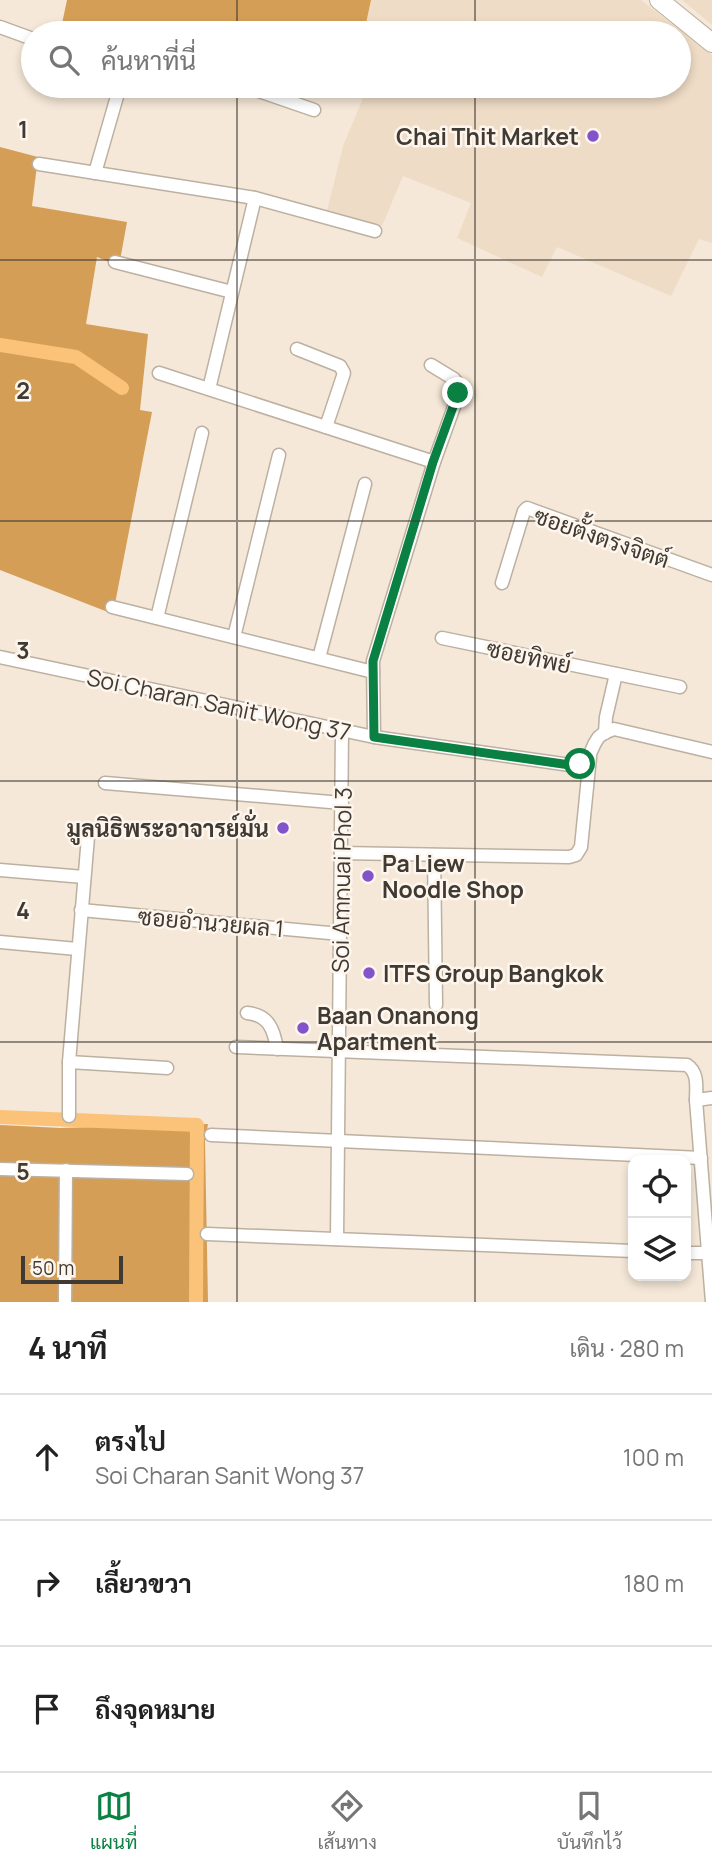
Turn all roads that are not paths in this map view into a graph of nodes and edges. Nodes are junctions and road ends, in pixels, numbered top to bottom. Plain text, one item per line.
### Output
1 (659, 0) edge
2 (685, 21) edge
3 (691, 26) edge
4 (0, 27) edge
5 (21, 35) edge
6 (712, 43) edge
7 (117, 98) edge
8 (279, 98) edge
9 (314, 110) dead end
10 (39, 164) dead end
11 (96, 173) junction
12 (255, 198) junction
13 (375, 231) dead end
14 (115, 262) dead end
15 (232, 292) junction
16 (297, 349) dead end
17 (431, 365) dead end
18 (159, 373) dead end
19 (209, 389) junction
20 (326, 427) junction
21 (202, 433) dead end
22 (279, 455) dead end
23 (433, 462) junction
24 (365, 484) dead end
25 (712, 575) edge
26 (502, 583) dead end
27 (111, 607) dead end
28 (156, 618) junction
29 (234, 638) junction
30 (442, 638) dead end
31 (0, 657) edge
32 (318, 658) junction
33 (373, 672) junction
34 (616, 674) junction
35 (680, 687) dead end
36 (342, 730) junction
37 (605, 733) junction
38 (374, 737) junction
39 (712, 752) edge
40 (590, 757) junction
41 (105, 783) dead end
42 (342, 803) junction
43 (88, 837) dead end
44 (341, 853) junction
45 (433, 855) junction
46 (0, 870) edge
47 (84, 877) junction
48 (81, 910) junction
49 (340, 934) junction
50 (0, 942) edge
51 (77, 948) junction
52 (436, 1005) dead end
53 (247, 1013) dead end
54 (236, 1047) dead end
55 (277, 1049) junction
56 (339, 1052) junction
57 (69, 1062) junction
58 (167, 1068) dead end
59 (705, 1099) edge
60 (69, 1116) dead end
61 (211, 1135) dead end
62 (338, 1141) junction
63 (701, 1158) junction
64 (0, 1169) edge
65 (66, 1170) junction
66 (187, 1174) dead end
67 (207, 1234) dead end
68 (337, 1239) junction
69 (628, 1251) edge
70 (691, 1253) edge
71 (708, 1254) junction
72 (65, 1302) edge
73 (712, 1302) edge

1 - 2 main road
3 - 6 main road
4 - 5 street
7 - 11 street
8 - 9 street
10 - 11 street
11 - 12 street
12 - 13 street
12 - 15 street
14 - 15 street
15 - 19 street
16 - 20 street
17 - 23 street
18 - 19 street
19 - 20 street
20 - 23 street
21 - 28 street
22 - 29 street
23 - 33 street
24 - 32 street
25 - 26 street, ซอยตั้งตรงจิตต์
27 - 28 street
28 - 29 street
29 - 32 street
30 - 34 street, ซอยทิพย์
31 - 36 street, Soi Charan Sanit Wong 37
32 - 33 street
33 - 38 street
34 - 35 street, ซอยทิพย์
34 - 37 street
36 - 38 street, Soi Charan Sanit Wong 37
36 - 42 street, Soi Amnuai Phol 3
37 - 39 street
37 - 40 street
38 - 40 street, Soi Charan Sanit Wong 37
40 - 45 street
41 - 42 street
42 - 44 street, Soi Amnuai Phol 3
43 - 47 street
44 - 45 street
44 - 49 street, Soi Amnuai Phol 3
45 - 52 street
46 - 47 street
47 - 48 street
48 - 49 street, ซอยอำนวยผล 1
48 - 51 street
49 - 56 street, Soi Amnuai Phol 3
50 - 51 street
51 - 57 street
53 - 55 street
54 - 55 street
55 - 56 street
56 - 59 street
56 - 62 street, Soi Amnuai Phol 3
57 - 58 street
57 - 60 street
59 - 63 street
61 - 62 street
62 - 63 street
62 - 68 street, Soi Amnuai Phol 3
63 - 71 street
64 - 65 street
65 - 66 street
65 - 72 street
67 - 68 street
68 - 69 street
70 - 71 street
71 - 73 street

